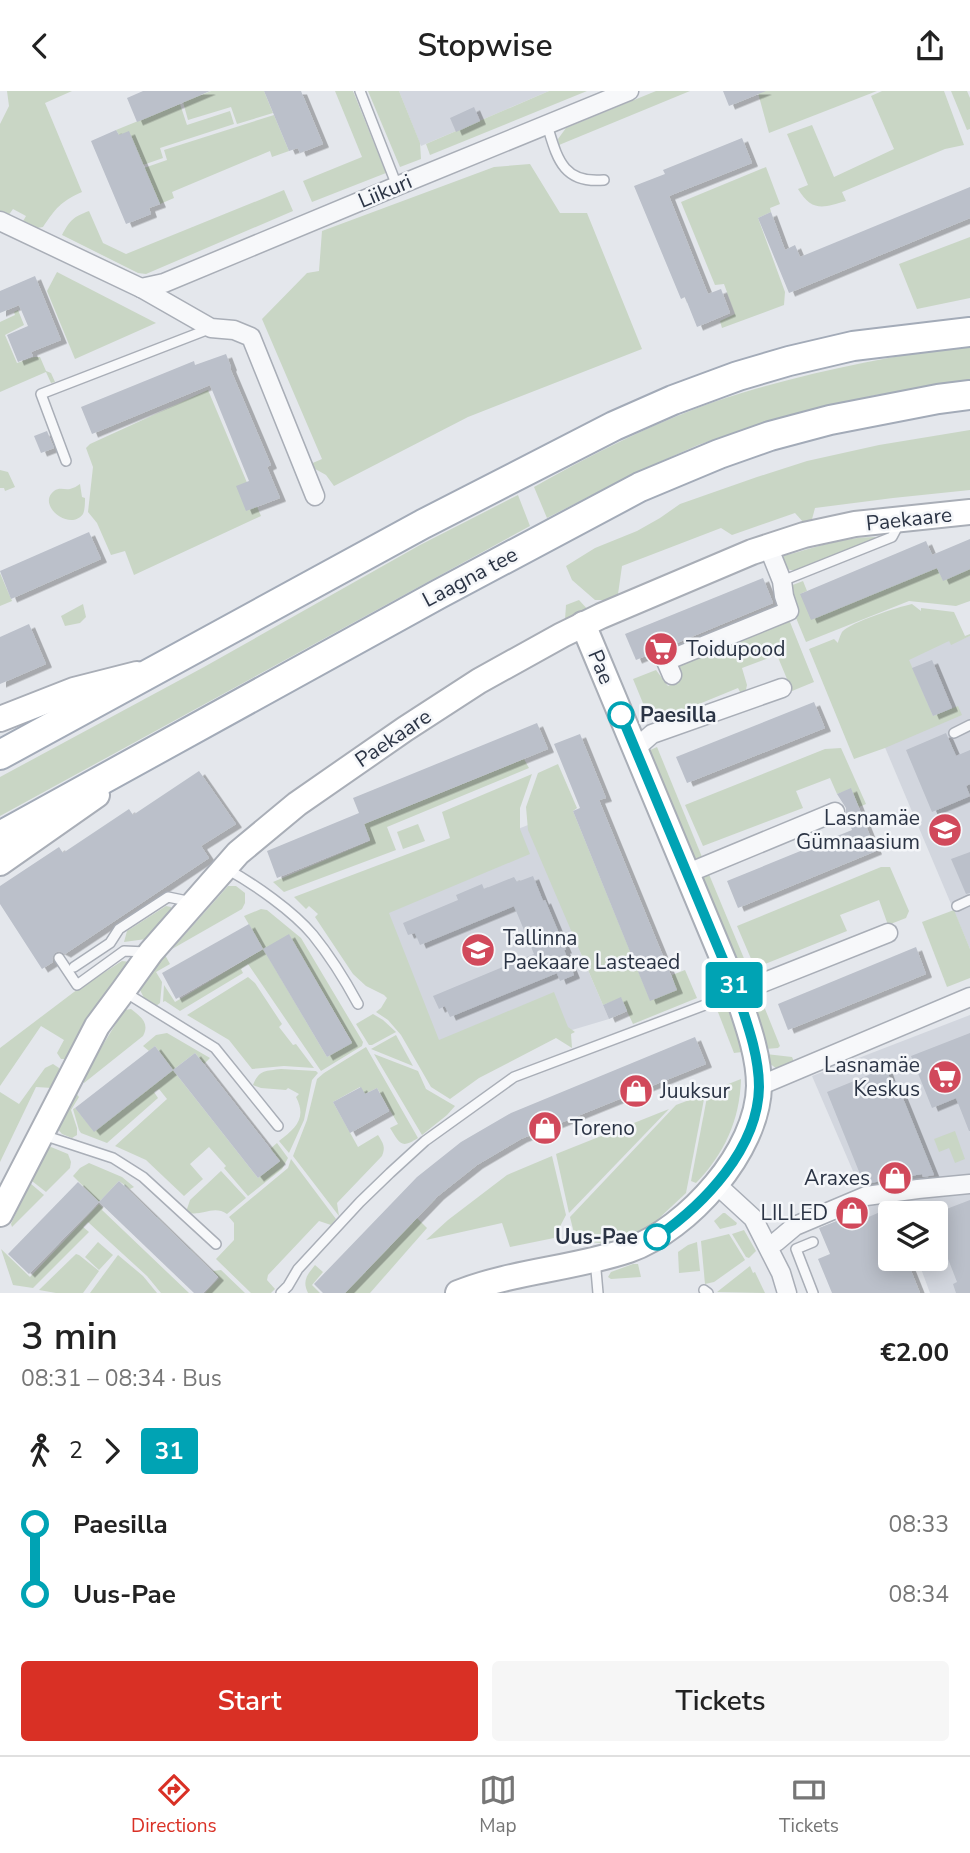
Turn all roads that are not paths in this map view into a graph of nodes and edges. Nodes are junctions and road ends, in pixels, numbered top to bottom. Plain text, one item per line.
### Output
1 (360, 91) edge
2 (629, 91) edge
3 (547, 125) junction
4 (604, 180) dead end
5 (397, 186) junction
6 (0, 221) edge
7 (141, 288) junction
8 (970, 314) edge
9 (211, 328) junction
10 (970, 333) edge
11 (853, 346) junction
12 (970, 395) edge
13 (970, 414) edge
14 (830, 420) junction
15 (66, 461) dead end
16 (315, 496) dead end
17 (970, 512) edge
18 (901, 520) junction
19 (768, 546) junction
20 (782, 581) junction
21 (583, 624) junction
22 (164, 666) junction
23 (672, 675) dead end
24 (782, 688) dead end
25 (0, 719) edge
26 (970, 726) edge
27 (954, 733) dead end
28 (182, 736) junction
29 (635, 749) junction
30 (0, 755) edge
31 (835, 813) dead end
32 (0, 836) edge
33 (0, 863) edge
34 (225, 868) junction
35 (688, 873) junction
36 (970, 900) edge
37 (194, 902) junction
38 (957, 906) dead end
39 (888, 933) dead end
40 (151, 952) junction
41 (59, 958) dead end
42 (74, 967) dead end
43 (122, 991) junction
44 (737, 993) junction
45 (970, 997) edge
46 (358, 1004) dead end
47 (759, 1086) junction
48 (278, 1126) dead end
49 (41, 1134) junction
50 (716, 1184) junction
51 (970, 1184) edge
52 (0, 1214) edge
53 (776, 1242) dead end
54 (813, 1242) dead end
55 (216, 1244) dead end
56 (593, 1260) junction
57 (288, 1291) edge
58 (458, 1293) edge
59 (598, 1293) edge
60 (787, 1293) edge
61 (813, 1293) edge

1 - 5 lane
2 - 3 street, Liikuri
3 - 4 lane
3 - 5 street, Liikuri
5 - 7 street, Liikuri
6 - 7 street
7 - 9 street
8 - 11 main road
9 - 15 lane
9 - 16 street
10 - 11 main road
11 - 22 main road
12 - 14 main road, Laagna tee
13 - 14 main road
14 - 28 main road, Laagna tee
17 - 18 street, Paekaare
18 - 19 street, Paekaare
18 - 20 lane
19 - 20 street
19 - 21 street, Paekaare
20 - 23 street
21 - 29 street, Pae
21 - 34 street, Paekaare
22 - 25 street
22 - 30 main road
24 - 29 street
26 - 27 lane
28 - 32 main road, Laagna tee
28 - 33 street
29 - 35 street, Pae
31 - 35 street
34 - 37 street, Paekaare
34 - 46 lane
35 - 44 street, Pae
36 - 38 lane
37 - 40 street, Paekaare
37 - 42 lane
39 - 44 street
40 - 41 lane
40 - 43 street, Paekaare
43 - 48 lane
43 - 49 street, Paekaare
44 - 47 street, Pae
44 - 57 lane
45 - 47 street
47 - 50 street, Pae
49 - 52 street, Paekaare
49 - 55 lane
50 - 56 street, Pae
50 - 60 street
51 - 53 street
54 - 61 lane
56 - 58 street, Pae
56 - 59 lane

